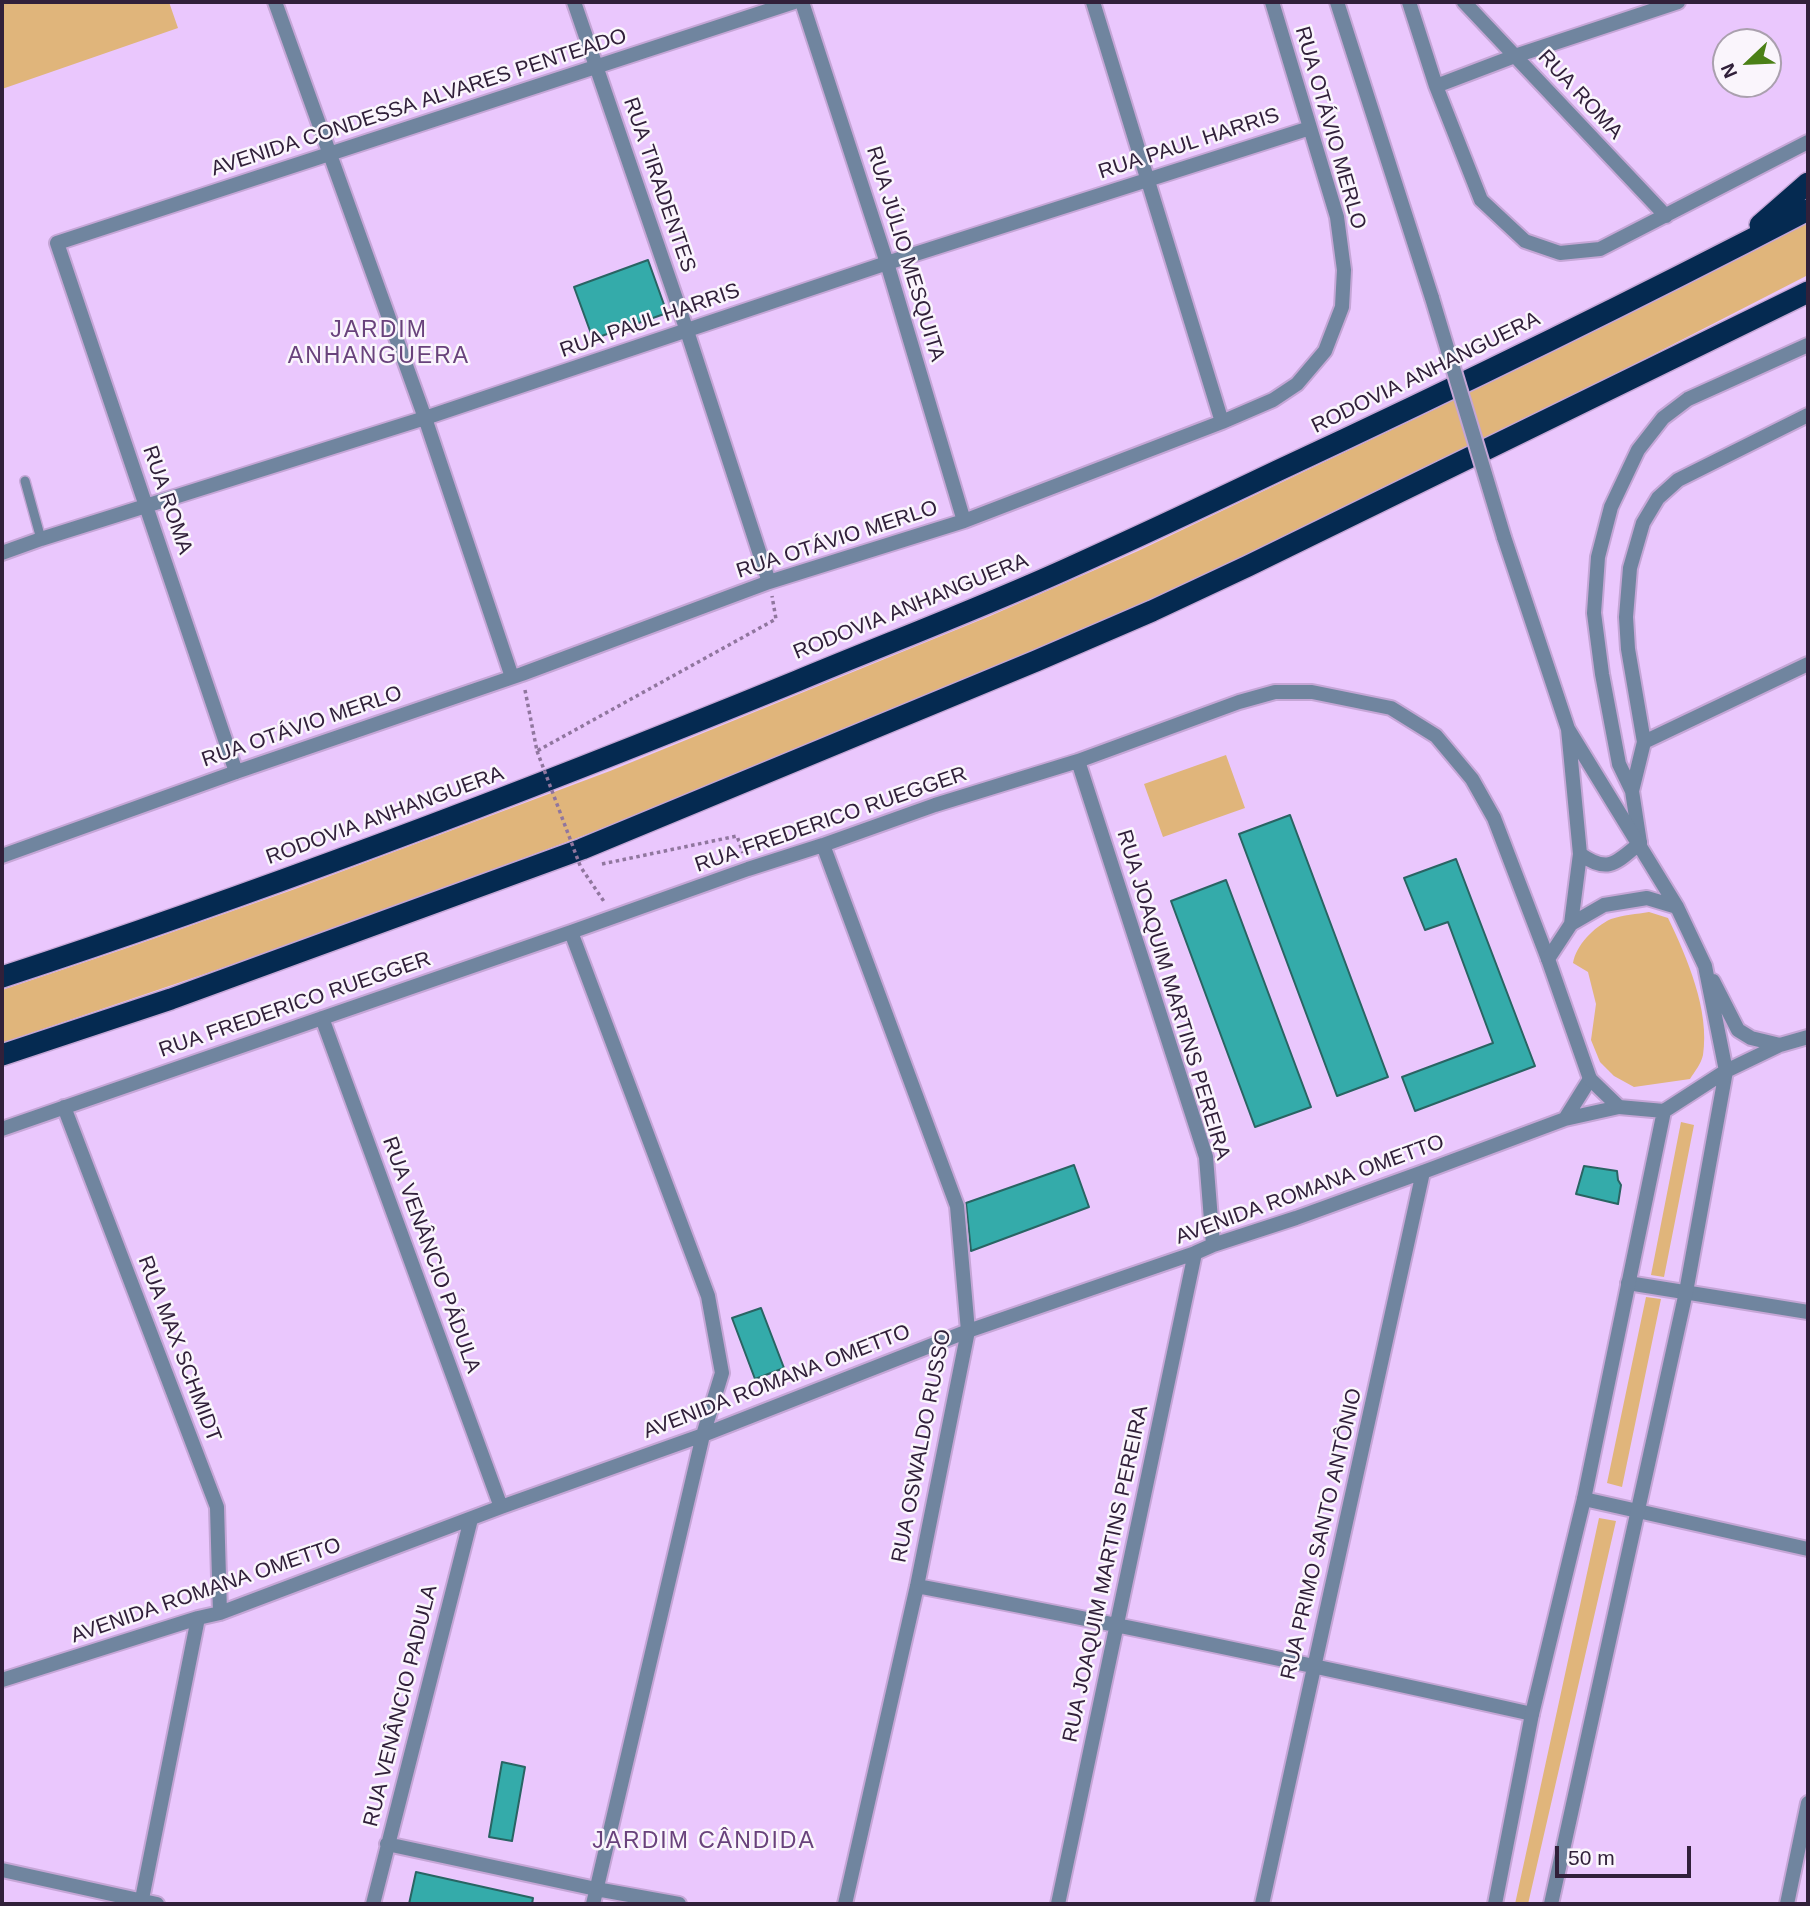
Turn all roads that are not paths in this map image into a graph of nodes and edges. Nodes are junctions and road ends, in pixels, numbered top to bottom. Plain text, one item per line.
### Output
1 (275, 2) edge
2 (574, 2) edge
3 (794, 2) edge
4 (802, 2) edge
5 (1093, 2) edge
6 (1272, 2) edge
7 (1409, 2) edge
8 (1464, 2) edge
9 (1678, 2) edge
10 (1339, 5) edge
11 (1641, 7) edge
12 (1515, 56) junction
13 (596, 67) junction
14 (1436, 86) junction
15 (1310, 128) junction
16 (1808, 142) edge
17 (331, 154) junction
18 (1147, 179) junction
19 (1808, 183) edge
20 (1808, 210) edge
21 (1666, 216) junction
22 (57, 243) joint
23 (1729, 251) junction
24 (887, 263) junction
25 (1808, 292) edge
26 (687, 331) junction
27 (1808, 345) edge
28 (1808, 415) edge
29 (425, 418) junction
30 (1222, 422) junction
31 (25, 481) dead end
32 (147, 506) junction
33 (964, 521) junction
34 (41, 539) junction
35 (2, 553) edge
36 (769, 582) junction
37 (1808, 664) edge
38 (517, 675) junction
39 (1568, 729) junction
40 (1644, 742) junction
41 (1078, 761) junction
42 (236, 772) junction
43 (1632, 791) junction
44 (1640, 843) junction
45 (823, 845) junction
46 (1580, 854) junction
47 (2, 856) edge
48 (1677, 907) junction
49 (1571, 924) junction
50 (149, 929) junction
51 (571, 932) junction
52 (1548, 959) junction
53 (1705, 966) junction
54 (2, 970) edge
55 (2, 977) edge
56 (321, 1018) junction
57 (1808, 1037) edge
58 (1780, 1045) junction
59 (4, 1054) edge
60 (1727, 1071) junction
61 (1590, 1079) junction
62 (64, 1107) junction
63 (1619, 1107) junction
64 (1664, 1111) junction
65 (1565, 1119) junction
66 (2, 1129) edge
67 (1423, 1172) junction
68 (1213, 1245) junction
69 (1195, 1254) junction
70 (1628, 1283) junction
71 (1686, 1292) junction
72 (1808, 1312) edge
73 (968, 1331) junction
74 (703, 1435) junction
75 (1584, 1499) junction
76 (501, 1507) junction
77 (1637, 1510) junction
78 (471, 1519) junction
79 (1808, 1549) edge
80 (917, 1586) junction
81 (220, 1613) junction
82 (198, 1618) junction
83 (1116, 1624) junction
84 (1314, 1665) junction
85 (2, 1680) edge
86 (1532, 1714) junction
87 (1808, 1803) edge
88 (387, 1844) junction
89 (2, 1870) edge
90 (596, 1889) junction
91 (141, 1902) edge
92 (158, 1904) edge
93 (373, 1904) edge
94 (593, 1904) edge
95 (679, 1904) edge
96 (845, 1904) edge
97 (1058, 1904) edge
98 (1262, 1904) edge
99 (1495, 1904) edge
100 (1551, 1904) edge
101 (1787, 1904) edge

1 - 17 street
2 - 13 street, RUA TIRADENTES
3 - 13 street, AVENIDA CONDESSA ALVARES PENTEADO
4 - 24 street, RUA JÚLIO MESQUITA
5 - 18 street
6 - 15 street, RUA OTÁVIO MERLO
7 - 14 street
8 - 12 street, RUA ROMA
9 - 11 street
10 - 39 street, bridge
11 - 12 street
12 - 14 street
12 - 21 street, RUA ROMA
13 - 17 street, AVENIDA CONDESSA ALVARES PENTEADO
13 - 26 street, RUA TIRADENTES
14 - 21 street
15 - 18 street, RUA PAUL HARRIS
15 - 30 street, RUA OTÁVIO MERLO
16 - 21 street
17 - 22 street, AVENIDA CONDESSA ALVARES PENTEADO
17 - 29 street
18 - 24 street, RUA PAUL HARRIS
18 - 30 street
19 - 23 highway
20 - 23 highway, RODOVIA ANHANGUERA
22 - 32 street, RUA ROMA
23 - 50 highway, RODOVIA ANHANGUERA
24 - 26 street, RUA PAUL HARRIS
24 - 33 street, RUA JÚLIO MESQUITA
25 - 59 highway
26 - 29 street, RUA PAUL HARRIS
26 - 36 street, RUA TIRADENTES
27 - 43 street
28 - 40 street
29 - 32 street, RUA PAUL HARRIS
29 - 38 street
30 - 33 street, RUA OTÁVIO MERLO
31 - 34 lane
32 - 34 street, RUA PAUL HARRIS
32 - 42 street, RUA ROMA
33 - 36 street, RUA OTÁVIO MERLO
34 - 35 street, RUA PAUL HARRIS
36 - 38 street, RUA OTÁVIO MERLO
37 - 40 street
38 - 42 street, RUA OTÁVIO MERLO
39 - 44 street
39 - 46 street
40 - 43 street
41 - 45 street, RUA FREDERICO RUEGGER
41 - 52 street, RUA FREDERICO RUEGGER
41 - 68 street, RUA JOAQUIM MARTINS PEREIRA
42 - 47 street, RUA OTÁVIO MERLO
43 - 44 street
44 - 46 street
44 - 48 street
45 - 51 street, RUA FREDERICO RUEGGER
45 - 73 street, RUA OSWALDO RUSSO
46 - 49 street
48 - 49 street
48 - 53 street
49 - 52 street
50 - 54 highway
50 - 55 highway, RODOVIA ANHANGUERA
51 - 56 street, RUA FREDERICO RUEGGER
51 - 74 street
52 - 61 street
53 - 58 street
53 - 60 street
56 - 62 street, RUA FREDERICO RUEGGER
56 - 76 street, RUA VENÂNCIO PÁDULA
57 - 58 street
58 - 60 street
60 - 64 street
60 - 71 street
61 - 63 street
61 - 65 street
62 - 66 street, RUA FREDERICO RUEGGER
62 - 81 street, RUA MAX SCHMIDT
63 - 64 street
63 - 65 street, AVENIDA ROMANA OMETTO
64 - 70 street
65 - 67 street, AVENIDA ROMANA OMETTO
67 - 68 street, AVENIDA ROMANA OMETTO
67 - 84 street, RUA PRIMO SANTO ANTÔNIO
68 - 69 street, AVENIDA ROMANA OMETTO
69 - 73 street, AVENIDA ROMANA OMETTO
69 - 83 street, RUA JOAQUIM MARTINS PEREIRA
70 - 71 street
70 - 75 street
71 - 72 street
71 - 77 street
73 - 74 street, AVENIDA ROMANA OMETTO
73 - 80 street, RUA OSWALDO RUSSO
74 - 76 street, AVENIDA ROMANA OMETTO
74 - 90 street
75 - 77 street
75 - 86 street
76 - 78 street, AVENIDA ROMANA OMETTO
77 - 79 street
77 - 100 street
78 - 81 street, AVENIDA ROMANA OMETTO
78 - 88 street, RUA VENÂNCIO PADULA
80 - 83 street
80 - 96 street, RUA OSWALDO RUSSO
81 - 82 street, AVENIDA ROMANA OMETTO
82 - 85 street, AVENIDA ROMANA OMETTO
82 - 91 street
83 - 84 street
83 - 97 street, RUA JOAQUIM MARTINS PEREIRA
84 - 86 street
84 - 98 street, RUA PRIMO SANTO ANTÔNIO
86 - 99 street
87 - 101 street
88 - 90 street
88 - 93 street, RUA VENÂNCIO PADULA
89 - 91 street
90 - 94 street
90 - 95 street
91 - 92 street

